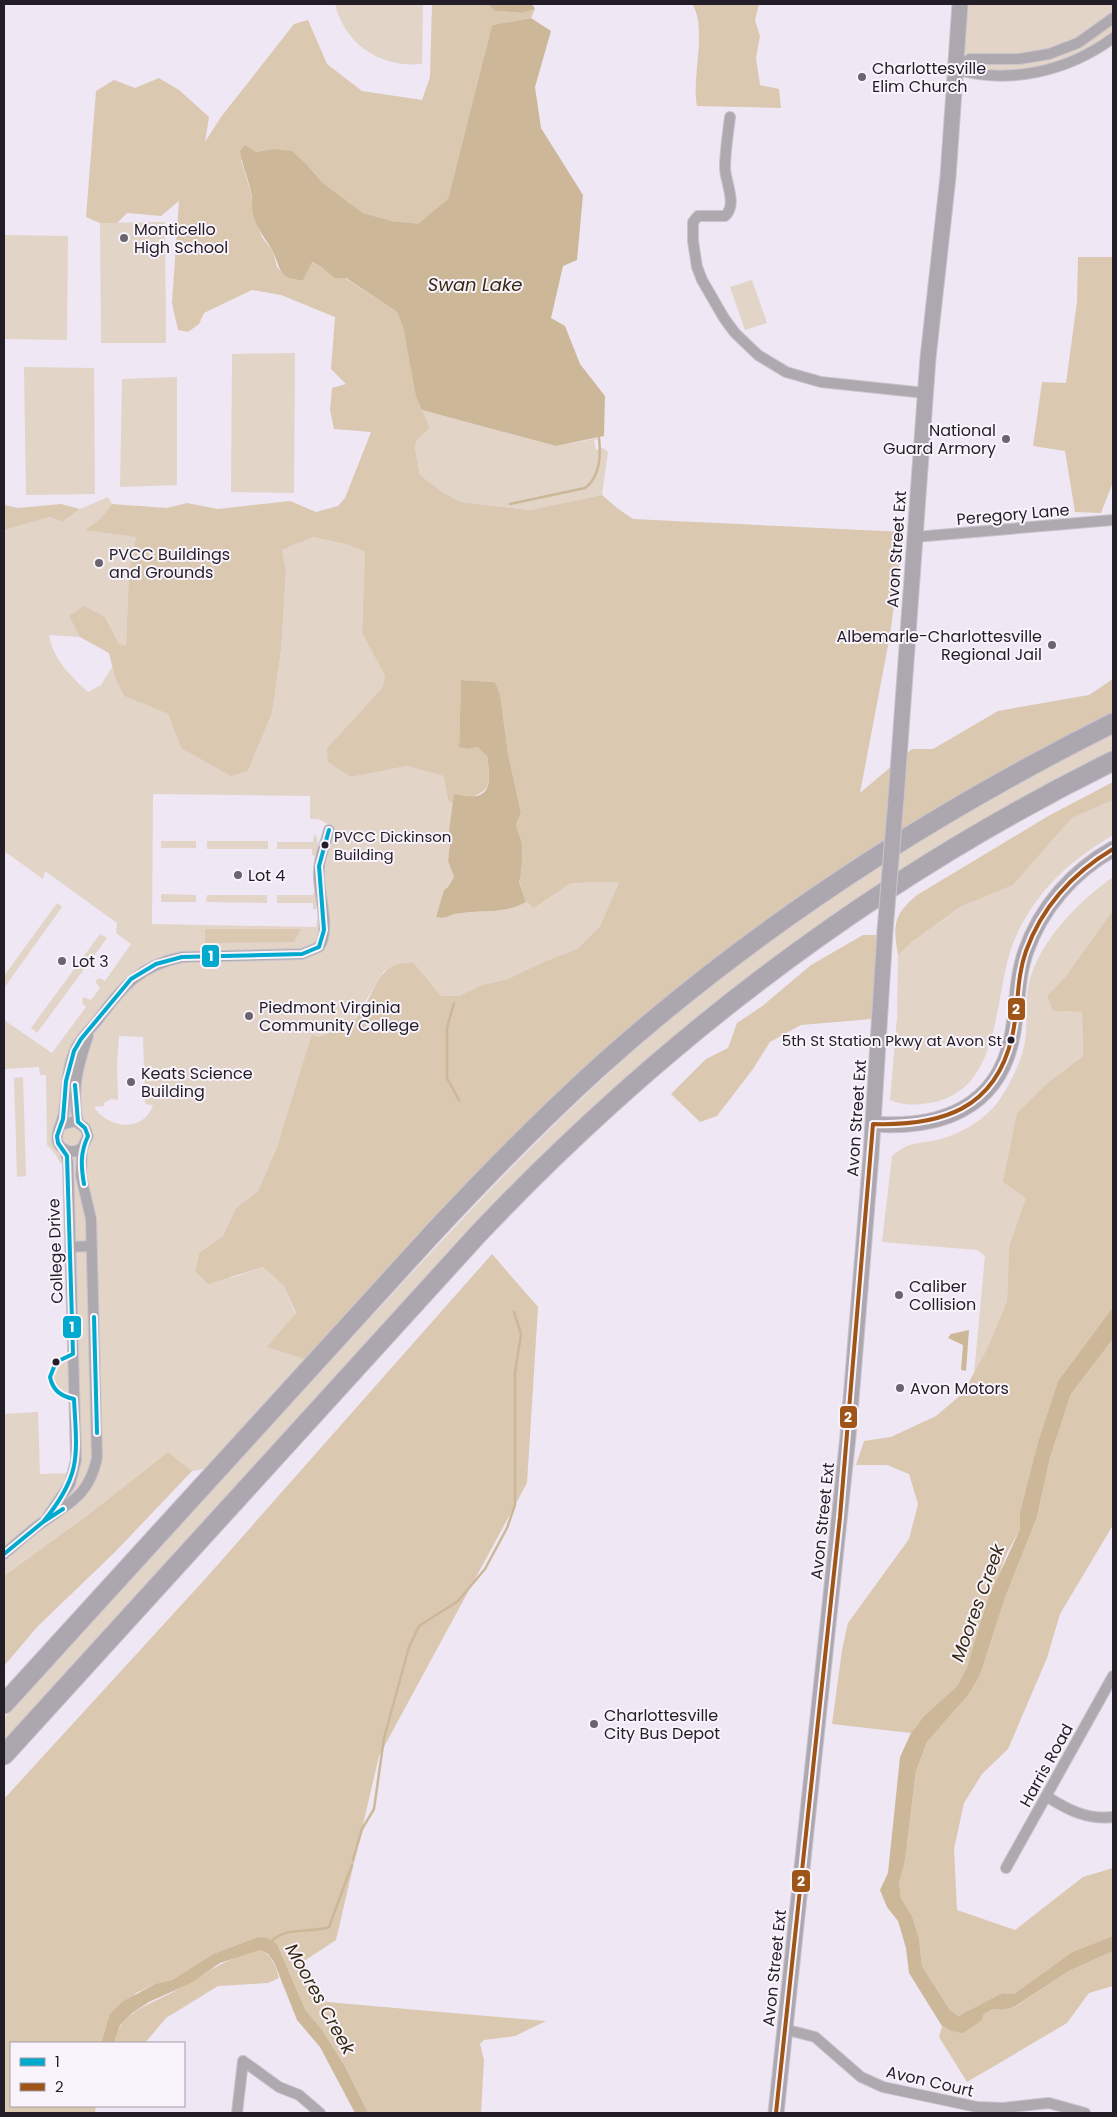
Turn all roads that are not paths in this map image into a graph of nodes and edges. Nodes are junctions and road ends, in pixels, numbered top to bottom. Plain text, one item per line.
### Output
1 (960, 4) edge
2 (1113, 18) edge
3 (1113, 38) edge
4 (955, 69) junction
5 (730, 117) dead end
6 (925, 393) junction
7 (1113, 520) edge
8 (915, 537) junction
9 (1113, 723) edge
10 (1113, 761) edge
11 (329, 830) dead end
12 (1113, 850) edge
13 (90, 1030) junction
14 (78, 1122) junction
15 (874, 1124) junction
16 (62, 1125) junction
17 (82, 1148) junction
18 (65, 1150) junction
19 (91, 1246) junction
20 (70, 1247) junction
21 (43, 1522) junction
22 (4, 1554) edge
23 (34, 1671) junction
24 (1113, 1676) edge
25 (4, 1694) edge
26 (4, 1704) edge
27 (4, 1755) edge
28 (1046, 1796) junction
29 (1113, 1816) edge
30 (1006, 1868) dead end
31 (784, 2028) junction
32 (237, 2113) edge
33 (320, 2113) edge
34 (776, 2113) edge
35 (1085, 2113) edge

1 - 4 main road, Avon Street Ext
2 - 4 street
3 - 4 street
4 - 6 main road, Avon Street Ext
5 - 6 street
6 - 8 main road, Avon Street Ext
7 - 8 street, Peregory Lane
8 - 15 main road, Avon Street Ext, bridge
9 - 23 highway
10 - 27 highway
11 - 13 street, College Drive
12 - 15 main road
13 - 14 street, College Drive
13 - 16 street, College Drive
14 - 16 street
14 - 17 street, College Drive
15 - 31 main road, Avon Street Ext
16 - 18 street, College Drive
17 - 18 street
17 - 19 street, College Drive
18 - 20 street, College Drive
19 - 20 street
19 - 21 street, College Drive
20 - 21 street, College Drive
21 - 22 street, College Drive
23 - 25 highway
23 - 26 highway
24 - 28 street, Harris Road
28 - 29 street
28 - 30 street, Harris Road
31 - 34 main road, Avon Street Ext
31 - 35 street, Avon Court
32 - 33 street

